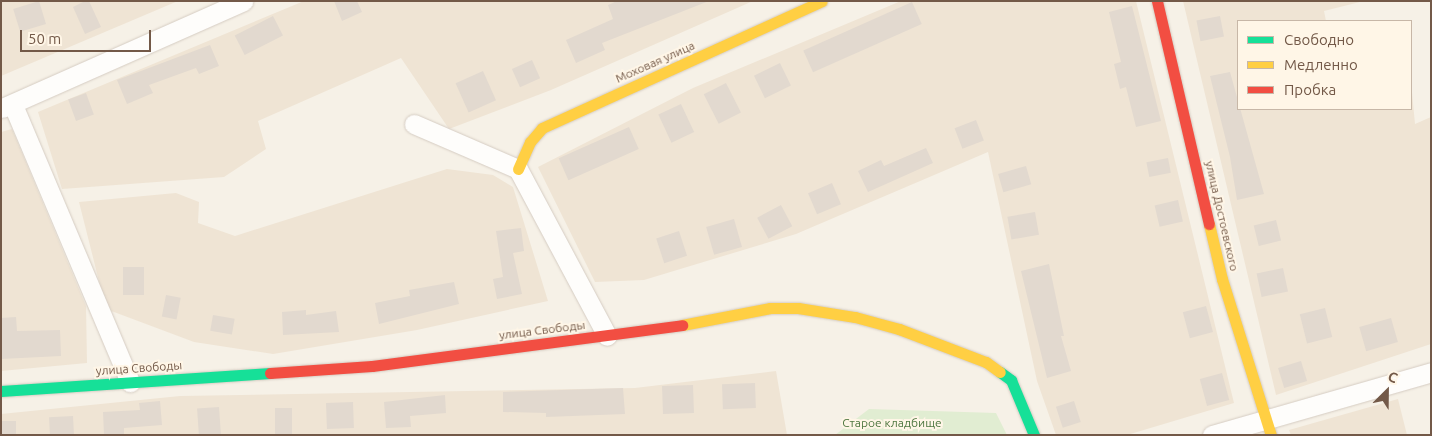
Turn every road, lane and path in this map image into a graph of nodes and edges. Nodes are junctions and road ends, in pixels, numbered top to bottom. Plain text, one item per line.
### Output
1 (242, 1) edge
2 (822, 1) edge
3 (1157, 1) edge
4 (7, 107) edge
5 (414, 124) dead end
6 (518, 170) junction
7 (607, 336) junction
8 (1431, 372) edge
9 (130, 382) junction
10 (1, 391) edge
11 (1268, 427) edge
12 (1034, 435) edge
13 (1212, 435) edge

1 - 4 street
2 - 6 street, Моховая улица
3 - 11 street, улица Достоевского
4 - 9 street
5 - 6 street
6 - 7 street
7 - 9 street, улица Свободы
7 - 12 street, улица Свободы
8 - 11 street
9 - 10 street, улица Свободы
11 - 13 street

